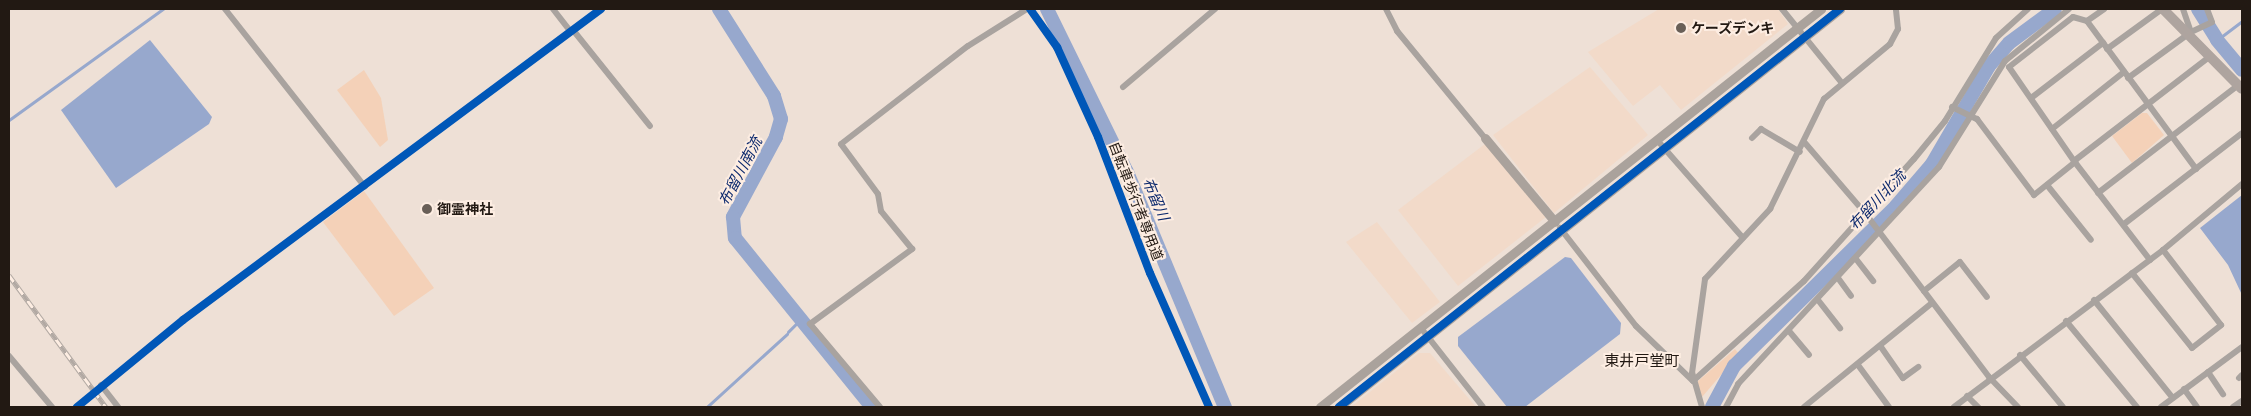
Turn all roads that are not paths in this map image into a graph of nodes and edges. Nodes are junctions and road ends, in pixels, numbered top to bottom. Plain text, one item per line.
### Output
1 (224, 9) edge
2 (553, 9) edge
3 (601, 9) edge
4 (1026, 9) edge
5 (1215, 9) edge
6 (1386, 9) edge
7 (1782, 9) edge
8 (1821, 9) edge
9 (1840, 9) edge
10 (1896, 9) edge
11 (2028, 9) edge
12 (2069, 9) edge
13 (2104, 9) edge
14 (2162, 9) edge
15 (2183, 9) edge
16 (2206, 9) edge
17 (2087, 21) junction
18 (1796, 28) junction
19 (572, 31) junction
20 (2190, 32) junction
21 (1804, 37) junction
22 (2105, 46) junction
23 (2209, 57) junction
24 (2126, 75) junction
25 (1842, 82) junction
26 (1123, 87) dead end
27 (2240, 87) edge
28 (2031, 98) junction
29 (2148, 104) junction
30 (1953, 108) junction
31 (1971, 116) junction
32 (650, 126) dead end
33 (2052, 129) junction
34 (2242, 132) edge
35 (2172, 136) junction
36 (1485, 138) joint
37 (1752, 138) dead end
38 (1657, 140) junction
39 (1805, 142) junction
40 (1666, 147) junction
41 (1800, 152) junction
42 (2074, 161) junction
43 (2196, 169) junction
44 (2242, 184) edge
45 (2047, 185) junction
46 (365, 187) junction
47 (2098, 192) junction
48 (1865, 213) junction
49 (1555, 222) junction
50 (2124, 224) junction
51 (1562, 231) junction
52 (1878, 231) junction
53 (1743, 238) junction
54 (2090, 240) dead end
55 (2162, 250) junction
56 (1856, 259) junction
57 (2150, 260) junction
58 (2132, 273) junction
59 (1838, 278) junction
60 (1873, 282) dead end
61 (1924, 291) junction
62 (1850, 296) dead end
63 (1987, 297) dead end
64 (1818, 300) junction
65 (2094, 300) junction
66 (1932, 303) junction
67 (2066, 321) junction
68 (1421, 328) junction
69 (1840, 328) dead end
70 (1789, 331) junction
71 (1428, 337) junction
72 (1881, 347) junction
73 (2242, 347) edge
74 (1809, 355) dead end
75 (2020, 355) junction
76 (9, 356) edge
77 (1858, 365) junction
78 (1918, 366) dead end
79 (2208, 372) junction
80 (1989, 377) junction
81 (1693, 381) junction
82 (101, 385) junction
83 (2184, 389) junction
84 (2223, 394) dead end
85 (1967, 396) junction
86 (2172, 397) junction
87 (2242, 401) edge
88 (52, 407) edge
89 (77, 407) edge
90 (118, 407) edge
91 (880, 407) edge
92 (1320, 407) edge
93 (1339, 407) edge
94 (1482, 407) edge
95 (1702, 407) edge
96 (1726, 407) edge
97 (1804, 407) edge
98 (1889, 407) edge
99 (1954, 407) edge
100 (1978, 407) edge
101 (2018, 407) edge
102 (2063, 407) edge
103 (2137, 407) edge
104 (2161, 407) edge
105 (2197, 407) edge
106 (2233, 407) edge

1 - 46 street
2 - 19 street
3 - 19 street
4 - 91 street
5 - 26 street
6 - 36 street
7 - 18 street
8 - 18 street
9 - 21 street
10 - 25 street
11 - 30 street
12 - 31 street
13 - 17 street
14 - 20 main road
14 - 22 street
15 - 20 street
16 - 20 street
17 - 22 street
17 - 28 street
18 - 21 street
18 - 38 street
19 - 32 street
19 - 46 street
20 - 23 main road
20 - 24 street
21 - 25 street
21 - 40 street
22 - 24 street
22 - 28 street
23 - 27 main road
23 - 29 street
24 - 29 street
24 - 33 street
25 - 39 street
27 - 35 street
28 - 33 street
29 - 35 street
29 - 42 street
30 - 31 street
30 - 48 street
31 - 45 street
31 - 52 street
33 - 42 street
34 - 43 street
35 - 43 street
35 - 47 street
36 - 49 street
37 - 41 street
38 - 40 street
38 - 49 street
39 - 41 street
39 - 48 street
40 - 51 street
40 - 53 street
41 - 53 street
42 - 45 street
42 - 47 street
43 - 50 street
44 - 55 street
45 - 54 street
46 - 82 street
47 - 50 street
48 - 52 street
48 - 81 street
49 - 51 street
49 - 68 street
50 - 57 street
51 - 71 street
51 - 81 street
52 - 56 street
52 - 61 street
53 - 81 street
55 - 57 street
55 - 58 street
56 - 59 street
56 - 60 street
57 - 58 street
58 - 65 street
59 - 62 street
59 - 64 street
61 - 63 street
61 - 66 street
64 - 69 street
64 - 70 street
65 - 67 street
65 - 86 street
66 - 72 street
66 - 80 street
67 - 75 street
67 - 103 street
68 - 71 street
68 - 92 street
70 - 74 street
70 - 96 street
71 - 93 street
71 - 94 street
72 - 77 street
72 - 78 street
73 - 79 street
75 - 80 street
75 - 102 street
76 - 88 street
77 - 97 street
77 - 98 street
79 - 83 street
79 - 84 street
80 - 85 street
80 - 101 street
81 - 95 street
82 - 89 street
82 - 90 street
83 - 86 street
83 - 105 street
85 - 99 street
85 - 100 street
86 - 104 street
87 - 106 street

